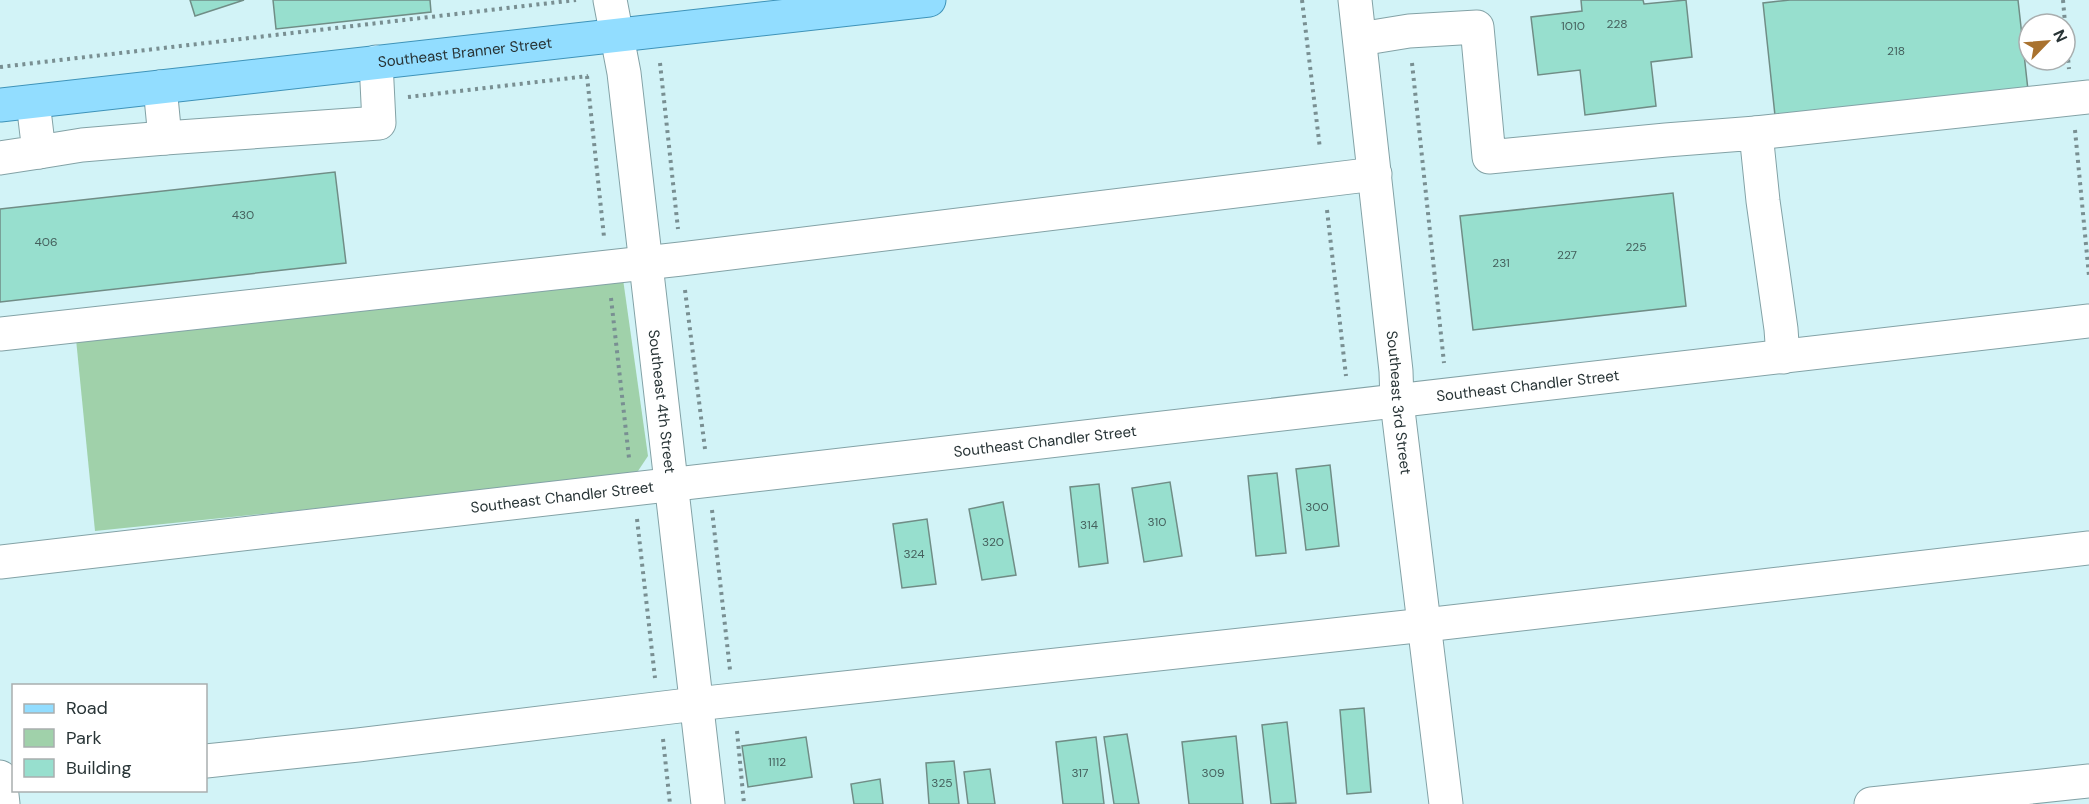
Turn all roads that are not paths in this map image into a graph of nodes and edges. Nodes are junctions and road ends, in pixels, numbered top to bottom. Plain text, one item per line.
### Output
1 (610, 0) edge
2 (929, 0) edge
3 (1355, 0) edge
4 (1476, 14) edge
5 (617, 35) junction
6 (1360, 39) junction
7 (376, 62) junction
8 (160, 87) junction
9 (2081, 97) edge
10 (33, 102) junction
11 (0, 105) edge
12 (1756, 134) junction
13 (165, 138) junction
14 (39, 152) junction
15 (0, 158) edge
16 (1375, 174) junction
17 (646, 262) junction
18 (2089, 321) edge
19 (0, 334) edge
20 (1783, 357) junction
21 (1397, 402) junction
22 (671, 484) junction
23 (2089, 548) edge
24 (0, 562) edge
25 (1425, 625) junction
26 (696, 704) junction
27 (207, 761) edge
28 (0, 777) edge
29 (2089, 781) edge
30 (1, 782) edge
31 (3, 804) edge
32 (708, 804) edge
33 (1446, 804) edge
34 (1871, 804) edge

1 - 5 street, Southeast 4th Street
2 - 5 main road, Southeast Branner Street
3 - 6 street, Southeast 3rd Street
4 - 6 street
4 - 12 street
5 - 7 main road, Southeast Branner Street
5 - 17 street, Southeast 4th Street
6 - 16 street, Southeast 3rd Street
7 - 8 main road, Southeast Branner Street
7 - 13 street
8 - 10 main road, Southeast Branner Street
8 - 13 street
9 - 12 street
10 - 11 main road, Southeast Branner Street
10 - 14 street
12 - 20 street
13 - 14 street
14 - 15 street
16 - 17 street
16 - 21 street, Southeast 3rd Street
17 - 19 street
17 - 22 street, Southeast 4th Street
18 - 20 street, Southeast Chandler Street
20 - 21 street, Southeast Chandler Street
21 - 22 street, Southeast Chandler Street
21 - 25 street, Southeast 3rd Street
22 - 24 street, Southeast Chandler Street
22 - 26 street, Southeast 4th Street
23 - 25 street
25 - 26 street
25 - 33 street, Southeast 3rd Street
26 - 27 street
26 - 32 street, Southeast 4th Street
28 - 30 street
29 - 34 street
30 - 31 street

